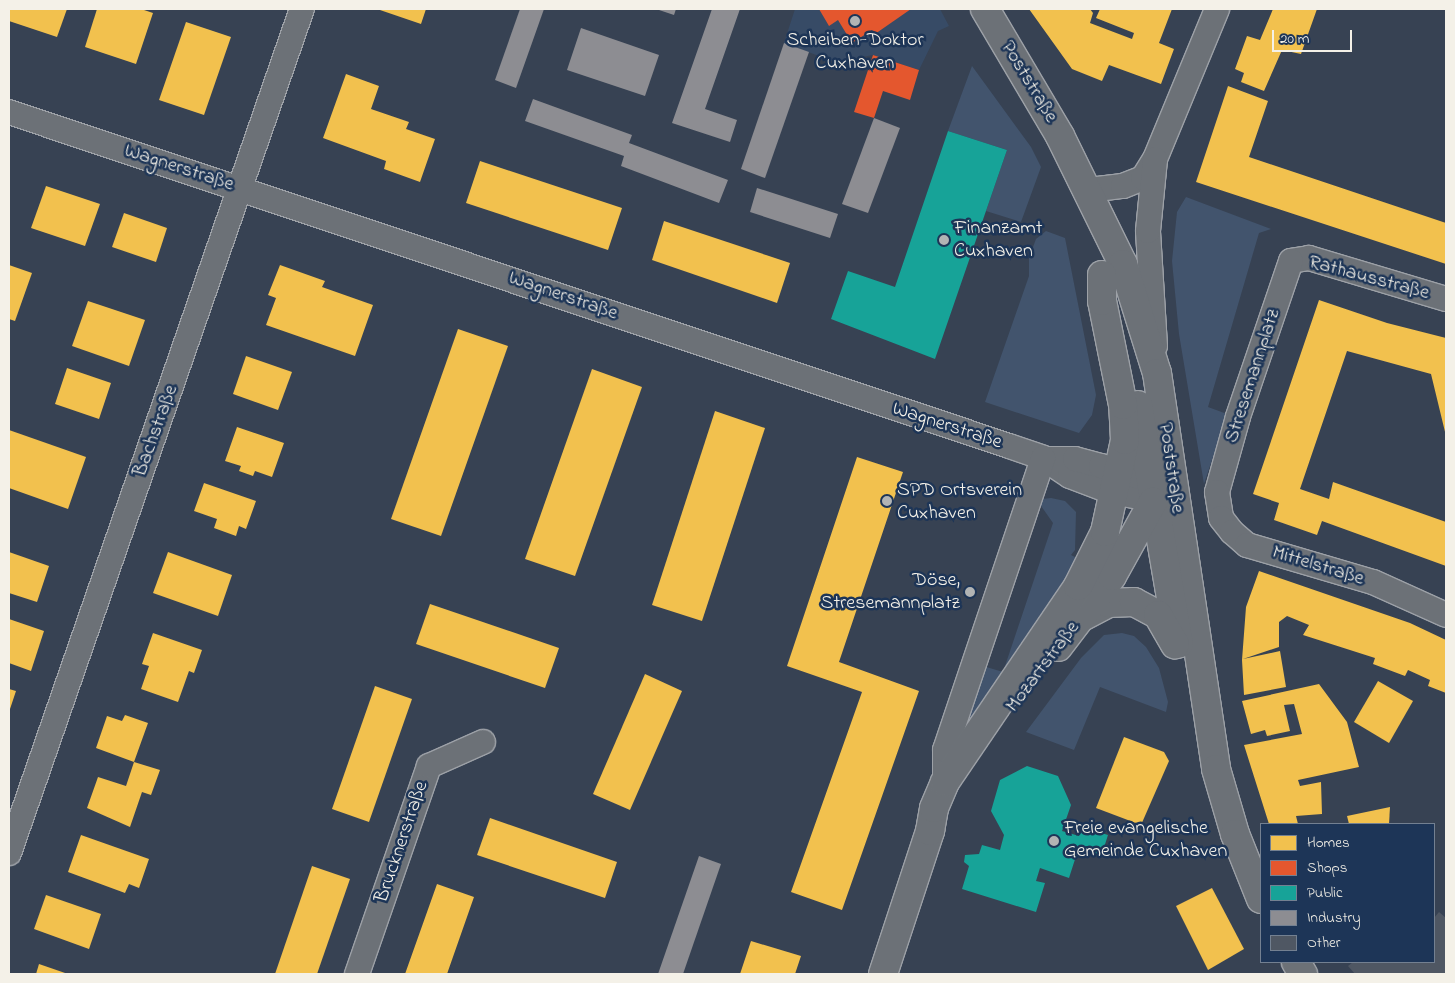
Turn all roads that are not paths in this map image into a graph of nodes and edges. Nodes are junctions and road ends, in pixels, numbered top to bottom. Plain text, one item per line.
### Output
1 (302, 9) edge
2 (985, 9) edge
3 (1216, 9) edge
4 (9, 112) edge
5 (1155, 159) junction
6 (240, 188) junction
7 (1093, 200) junction
8 (1291, 261) joint
9 (1102, 275) junction
10 (1446, 299) edge
11 (1157, 373) junction
12 (1044, 458) junction
13 (1114, 481) junction
14 (1218, 492) joint
15 (1160, 495) junction
16 (1446, 615) edge
17 (1080, 618) junction
18 (1182, 662) junction
19 (1212, 734) junction
20 (483, 742) dead end
21 (945, 782) junction
22 (930, 831) junction
23 (9, 853) edge
24 (1260, 895) edge
25 (1297, 963) edge
26 (357, 974) edge
27 (882, 974) edge
28 (1303, 974) edge

1 - 6 street, Bachstraße
2 - 7 street, Poststraße
3 - 5 street
4 - 6 street, Wagnerstraße
5 - 7 street
5 - 11 street
6 - 12 street, Wagnerstraße
6 - 23 street, Bachstraße
7 - 9 street, Poststraße
7 - 11 street, Poststraße
8 - 10 street, Rathausstraße
8 - 14 street, Stresemannplatz
9 - 13 street, Mozartstraße
9 - 15 street, Poststraße
11 - 15 street, Poststraße
12 - 13 street, Wagnerstraße
12 - 21 street, Mozartstraße
13 - 15 street, Wagnerstraße
13 - 21 street, Mozartstraße
14 - 16 street, Mittelstraße
15 - 17 street, Mozartstraße
15 - 18 street, Poststraße
15 - 19 street, Poststraße
17 - 18 street
17 - 22 street, Mozartstraße
18 - 19 street, Poststraße
19 - 24 street, Poststraße
20 - 26 street, Brucknerstraße
21 - 22 street, Mozartstraße
22 - 27 street, Mozartstraße
25 - 28 street

